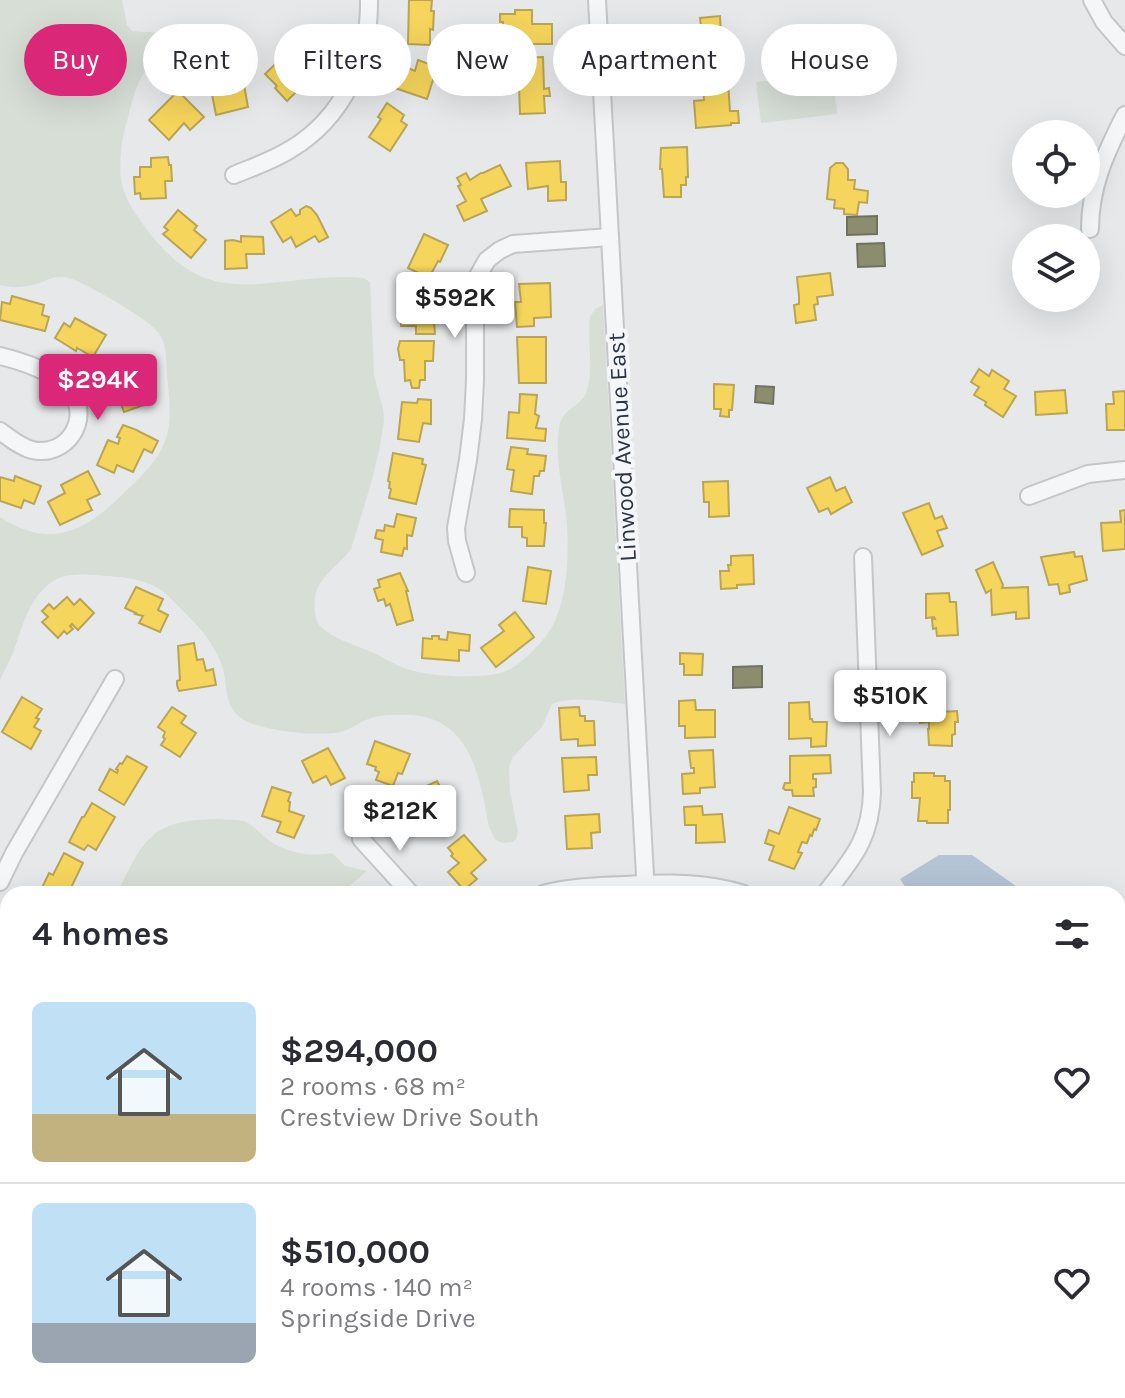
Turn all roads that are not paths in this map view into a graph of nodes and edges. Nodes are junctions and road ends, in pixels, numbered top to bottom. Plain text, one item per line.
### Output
1 (369, 0) edge
2 (597, 0) edge
3 (1092, 0) edge
4 (1125, 46) edge
5 (1124, 118) edge
6 (234, 175) dead end
7 (1090, 224) edge
8 (610, 237) junction
9 (0, 356) edge
10 (0, 431) edge
11 (1125, 470) edge
12 (1029, 496) dead end
13 (863, 557) dead end
14 (466, 573) dead end
15 (115, 679) dead end
16 (361, 839) dead end
17 (0, 882) edge
18 (404, 886) edge
19 (646, 886) edge
20 (831, 886) edge

1 - 6 street
2 - 8 street, Linwood Avenue East
3 - 4 street
5 - 7 street
8 - 14 street
8 - 19 street, Linwood Avenue East
9 - 10 street
11 - 12 street
13 - 20 street
15 - 17 street
16 - 18 street

